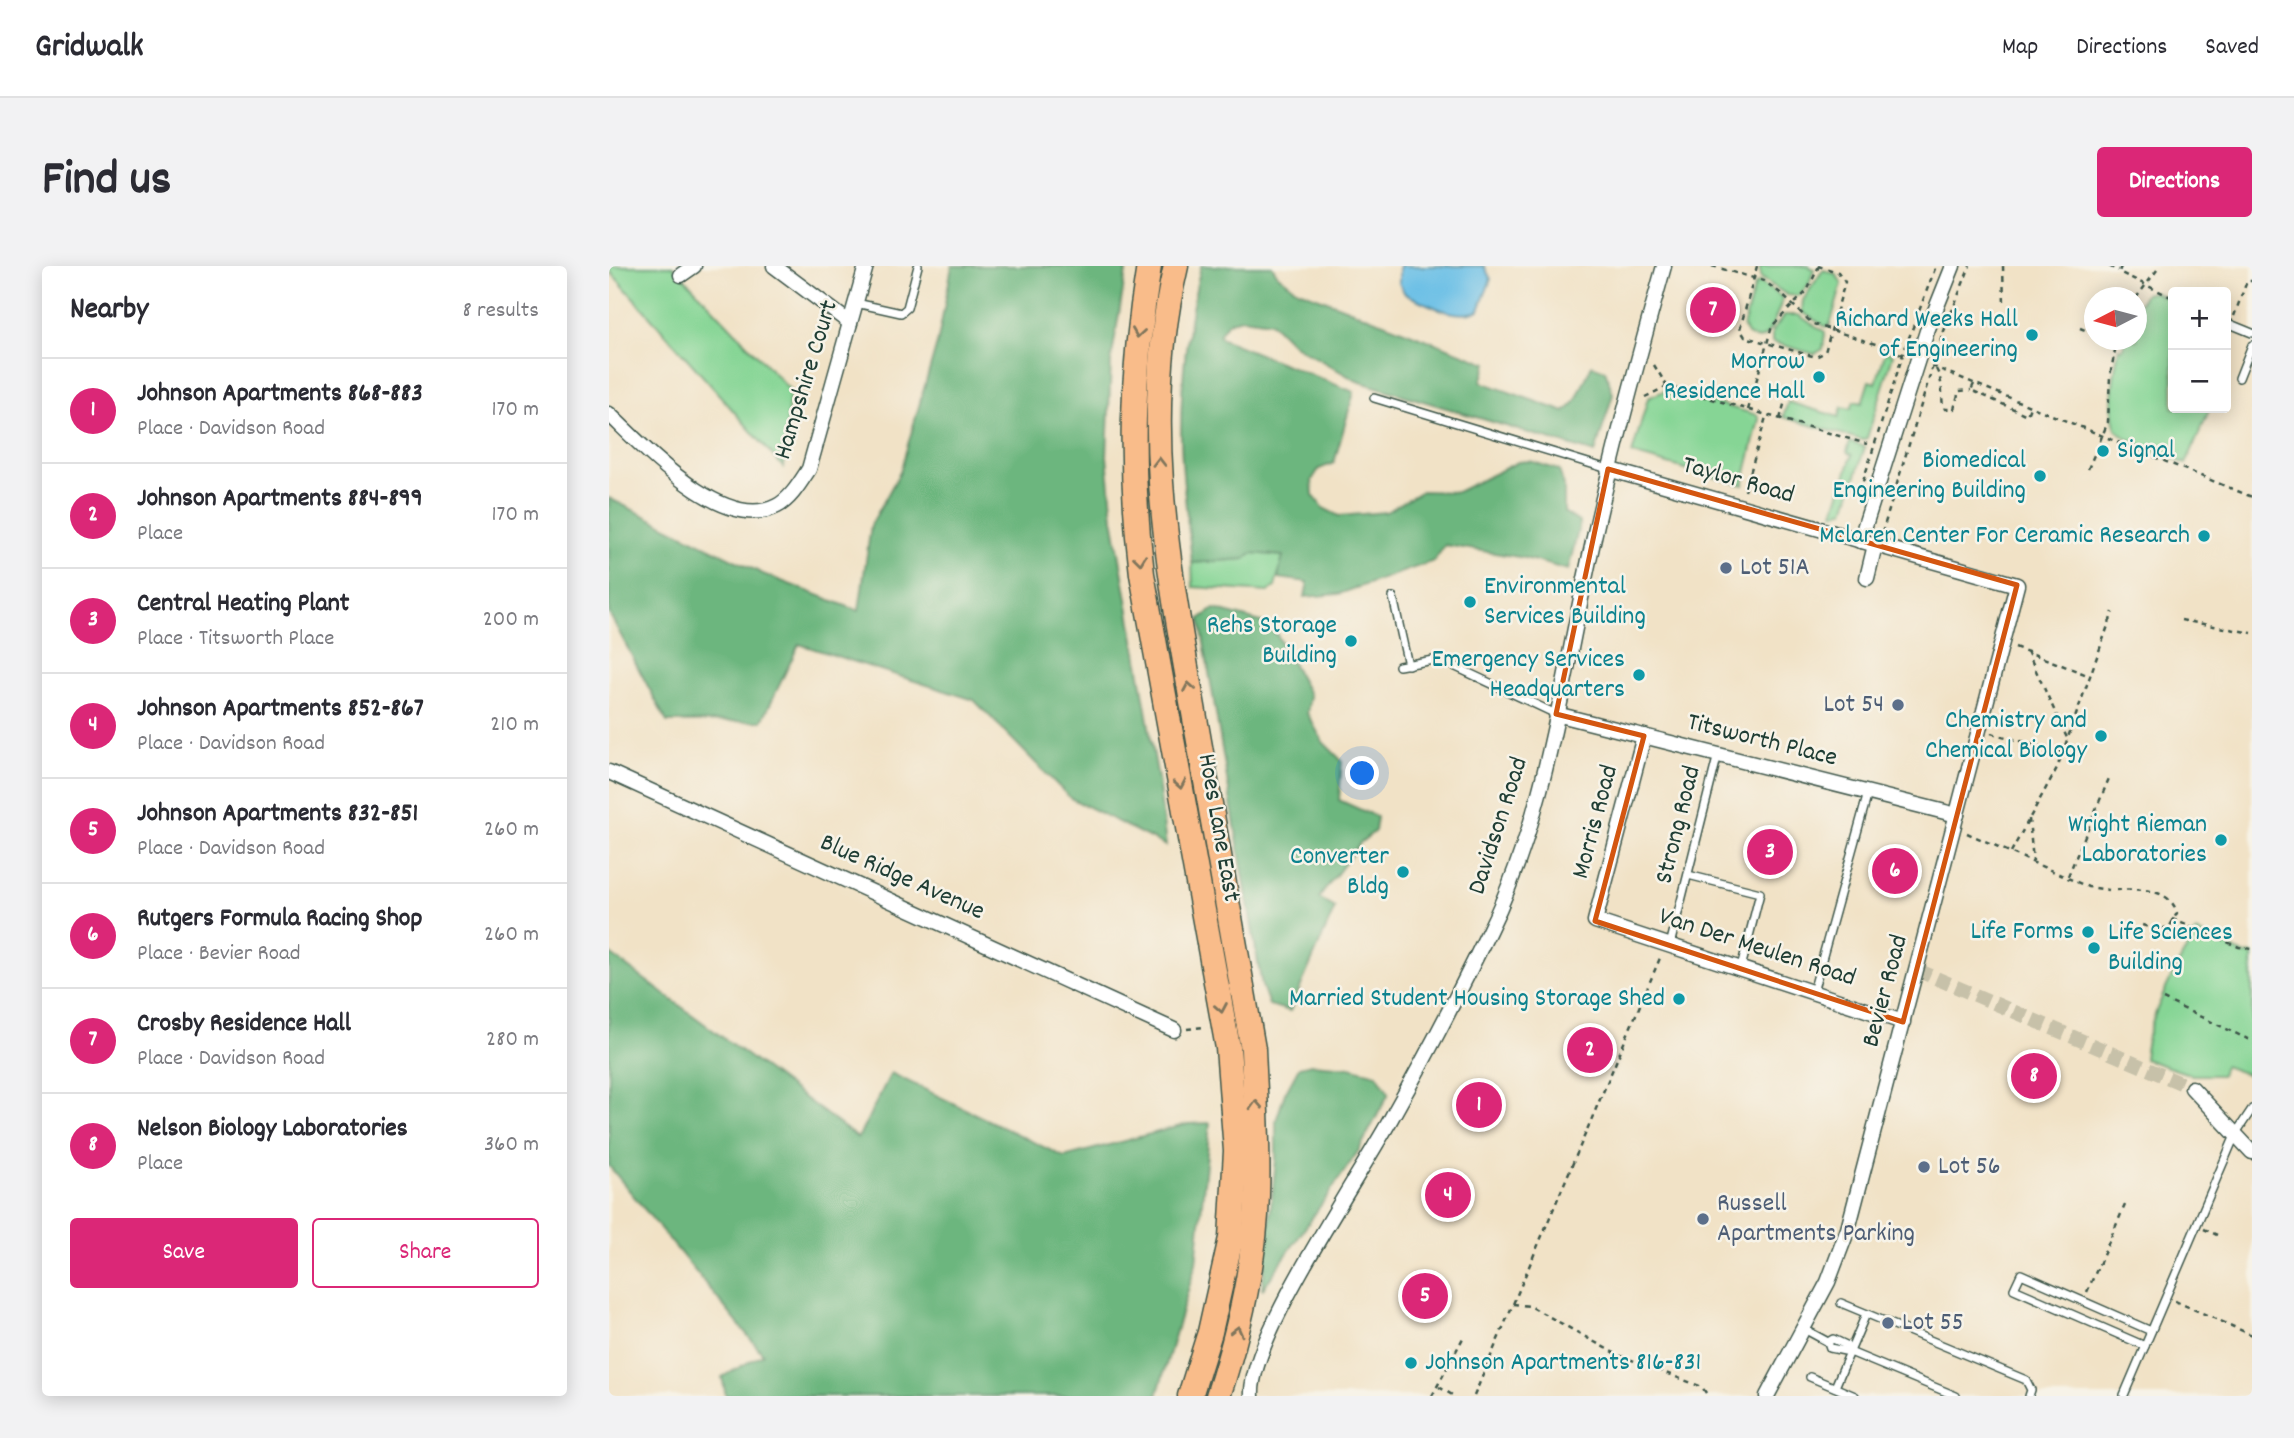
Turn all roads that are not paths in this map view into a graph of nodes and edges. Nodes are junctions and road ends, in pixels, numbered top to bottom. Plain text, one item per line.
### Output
1 (694, 266) edge
2 (774, 266) edge
3 (866, 266) edge
4 (918, 266) edge
5 (1149, 266) edge
6 (1176, 266) edge
7 (1664, 266) edge
8 (1953, 266) edge
9 (681, 275) dead end
10 (856, 303) junction
11 (850, 323) junction
12 (2231, 324) edge
13 (2252, 333) edge
14 (2252, 345) edge
15 (2239, 378) dead end
16 (1374, 398) dead end
17 (609, 414) edge
18 (1608, 469) junction
19 (1860, 541) junction
20 (1878, 546) junction
21 (1867, 578) dead end
22 (2017, 585) joint
23 (1393, 597) dead end
24 (1408, 665) junction
25 (1399, 666) dead end
26 (1556, 714) junction
27 (1644, 736) junction
28 (1718, 754) junction
29 (609, 772) edge
30 (1869, 793) junction
31 (1957, 815) junction
32 (1688, 875) junction
33 (1595, 921) joint
34 (1668, 945) junction
35 (1741, 969) junction
36 (1813, 992) junction
37 (1903, 1022) junction
38 (1174, 1030) road end
39 (2192, 1088) tunnel mouth
40 (2252, 1109) edge
41 (2236, 1133) junction
42 (2252, 1152) edge
43 (2036, 1281) junction
44 (2058, 1290) junction
45 (2030, 1296) junction
46 (2083, 1301) junction
47 (1840, 1304) dead end
48 (2052, 1305) junction
49 (2108, 1312) junction
50 (1866, 1314) junction
51 (2076, 1316) junction
52 (2102, 1327) junction
53 (1803, 1328) junction
54 (2151, 1331) junction
55 (2145, 1346) junction
56 (1850, 1352) junction
57 (1810, 1377) dead end
58 (1835, 1387) junction
59 (2124, 1395) edge
60 (1190, 1396) edge
61 (1218, 1396) edge
62 (1252, 1396) edge
63 (1767, 1396) edge
64 (1855, 1396) edge
65 (1956, 1396) edge
66 (2029, 1396) edge

1 - 9 street
2 - 11 street
3 - 10 street, Hampshire Court
4 - 10 lane
5 -> 60 highway, Hoes Lane East
61 -> 6 highway, Hoes Lane East
7 - 18 street, Davidson Road
8 - 19 street
10 - 11 street, Hampshire Court
11 - 17 street, Hampshire Court
12 - 13 lane
14 - 15 lane
16 - 18 lane
18 - 19 street, Taylor Road
18 - 26 street, Davidson Road
19 - 20 street, Taylor Road
20 - 21 street
20 - 22 street, Taylor Road
22 - 31 street, Bevier Road
23 - 24 lane
24 - 25 lane
24 - 26 lane
26 - 27 street, Titsworth Place
26 - 62 street, Davidson Road
27 - 28 street, Titsworth Place
27 - 33 street, Morris Road
28 - 30 street, Titsworth Place
28 - 32 lane, Strong Road
29 - 38 street, Blue Ridge Avenue
30 - 31 street, Titsworth Place
30 - 36 lane
31 - 37 street, Bevier Road
32 - 34 lane, Strong Road
32 - 35 lane
33 - 34 street, Van Der Meulen Road
34 - 35 street, Van Der Meulen Road
35 - 36 street, Van Der Meulen Road
36 - 37 street, Van Der Meulen Road
37 - 53 street, Bevier Road
39 - 41 street
40 - 41 lane
41 - 42 street
41 - 54 lane
43 - 44 lane
43 - 45 lane
43 - 45 lane
44 - 46 lane
44 - 48 lane
45 - 48 lane
46 - 49 lane
46 - 51 lane
47 - 50 lane
48 - 51 lane
49 - 52 lane
49 - 54 lane
50 - 56 lane
50 - 66 lane
51 - 52 lane
52 - 55 lane
53 - 56 lane
53 - 63 street, Bevier Road
54 - 55 lane
55 - 59 lane
56 - 58 lane
56 - 65 lane
57 - 58 lane
58 - 64 lane

